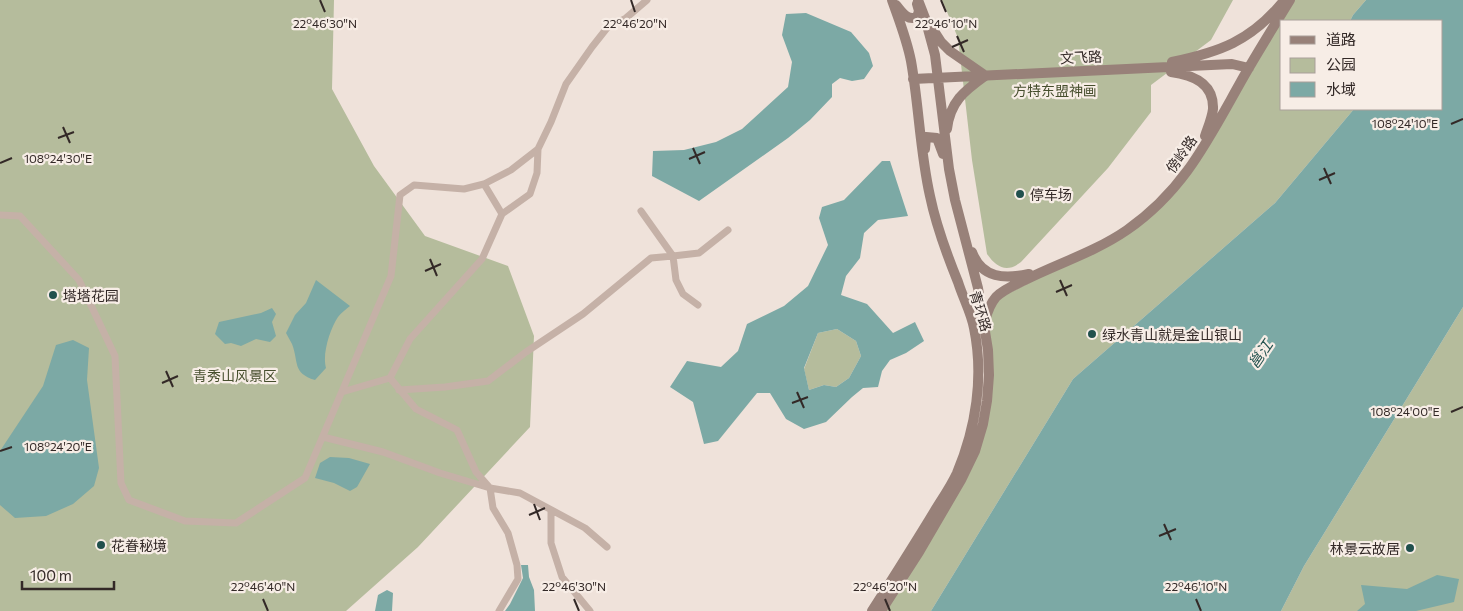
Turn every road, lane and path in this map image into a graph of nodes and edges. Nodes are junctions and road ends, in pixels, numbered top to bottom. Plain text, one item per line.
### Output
1 (647, 0) edge
2 (892, 0) edge
3 (917, 0) edge
4 (1284, 0) edge
5 (1290, 0) edge
6 (925, 18) junction
7 (1145, 68) junction
8 (1249, 68) junction
9 (986, 76) junction
10 (938, 78) junction
11 (913, 79) junction
12 (946, 144) junction
13 (538, 149) junction
14 (1200, 154) junction
15 (949, 169) junction
16 (924, 170) junction
17 (484, 184) junction
18 (641, 211) dead end
19 (502, 214) junction
20 (0, 216) edge
21 (960, 222) junction
22 (728, 230) dead end
23 (673, 256) junction
24 (1042, 271) junction
25 (698, 305) dead end
26 (985, 325) junction
27 (390, 378) junction
28 (399, 390) junction
29 (342, 392) junction
30 (323, 437) junction
31 (490, 488) junction
32 (551, 510) junction
33 (607, 548) dead end
34 (499, 611) edge
35 (590, 611) edge
36 (872, 611) edge
37 (881, 611) edge

1 - 13 street
2 - 3 main road
2 - 11 main road, 青环路
3 - 6 main road, 青环路
4 - 7 main road
5 - 8 main road, 傍岭路
6 - 9 main road
6 - 10 main road, 青环路
7 - 8 main road, 文飞路
7 - 9 main road, 文飞路
7 - 14 main road
8 - 14 main road, 傍岭路
9 - 10 main road, 文飞路
9 - 12 main road
10 - 11 main road, 文飞路
10 - 12 main road, 青环路
11 - 16 main road, 青环路
12 - 15 main road, 青环路
13 - 17 street
13 - 19 street
14 - 24 main road, 傍岭路
15 - 16 main road
15 - 21 main road, 青环路
16 - 36 main road, 青环路
17 - 19 street
17 - 29 street
18 - 23 street
19 - 27 street
20 - 30 street
21 - 24 main road
21 - 26 main road, 青环路
22 - 23 street
23 - 25 street
23 - 28 street
24 - 26 main road
26 - 37 main road, 青环路
27 - 28 street
27 - 29 street
28 - 31 street
29 - 30 street
30 - 31 street
31 - 32 street
31 - 34 street
32 - 33 street
32 - 35 street

